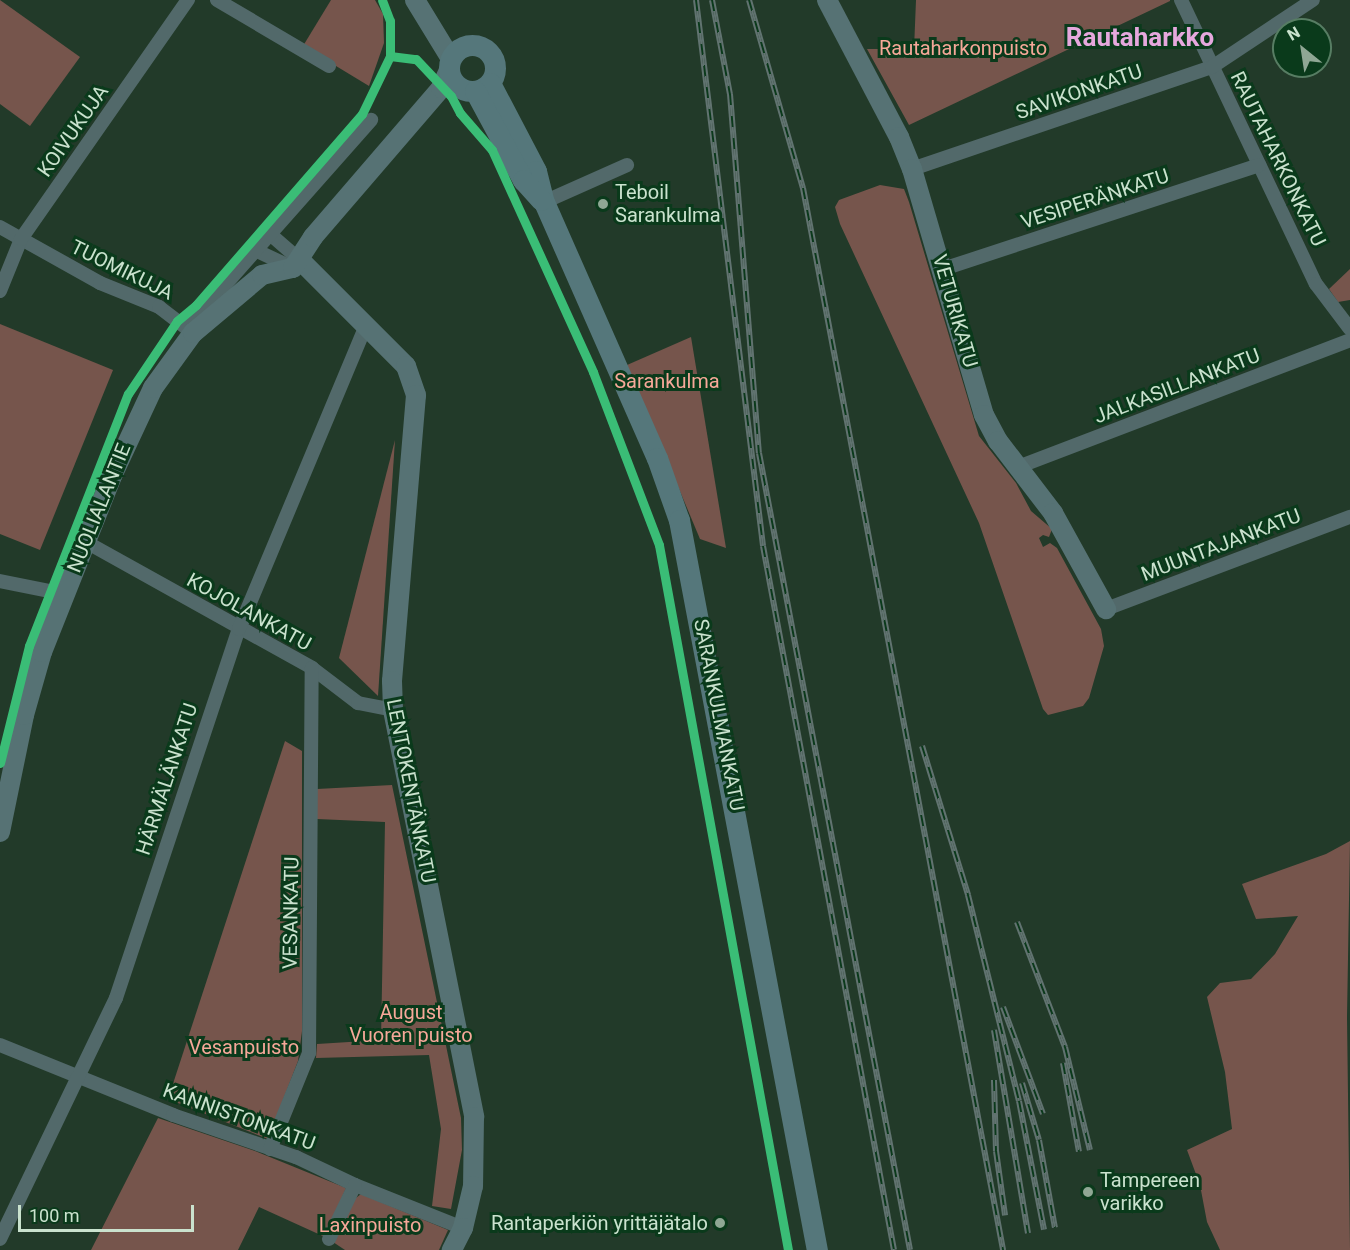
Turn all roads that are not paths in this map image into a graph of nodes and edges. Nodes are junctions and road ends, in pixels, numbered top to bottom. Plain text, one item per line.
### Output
1 (188, 0) edge
2 (217, 0) edge
3 (827, 0) edge
4 (1181, 0) edge
5 (1313, 0) edge
6 (423, 3) edge
7 (329, 66) dead end
8 (1212, 67) junction
9 (463, 73) junction
10 (371, 120) dead end
11 (627, 165) dead end
12 (1259, 165) junction
13 (912, 169) junction
14 (544, 202) junction
15 (0, 227) edge
16 (270, 234) junction
17 (21, 239) junction
18 (255, 250) junction
19 (299, 261) junction
20 (943, 269) junction
21 (0, 291) edge
22 (365, 328) junction
23 (1350, 328) edge
24 (190, 331) junction
25 (1350, 340) edge
26 (1018, 467) junction
27 (1350, 517) edge
28 (86, 542) junction
29 (0, 581) edge
30 (64, 594) junction
31 (1106, 609) joint
32 (238, 629) junction
33 (312, 668) junction
34 (393, 710) junction
35 (0, 832) edge
36 (0, 1045) edge
37 (80, 1076) junction
38 (270, 1149) junction
39 (355, 1185) junction
40 (463, 1228) junction
41 (0, 1239) edge
42 (329, 1239) dead end
43 (452, 1250) edge
44 (817, 1250) edge

1 - 17 street, KOIVUKUJA
2 - 7 street
3 - 13 street, VETURIKATU
4 - 8 street, RAUTAHARKONKATU
5 - 8 street, SAVIKONKATU
6 - 9 street
8 - 12 street, RAUTAHARKONKATU
8 - 13 street, SAVIKONKATU
9 - 14 main road, SARANKULMANKATU
9 - 19 street
10 - 16 street
11 - 14 street
12 - 20 street, VESIPERÄNKATU
12 - 23 street, RAUTAHARKONKATU
13 - 20 street, VETURIKATU
14 - 44 main road, SARANKULMANKATU
15 - 17 street, TUOMIKUJA
16 - 18 street
16 - 19 street
17 - 21 street, KOIVUKUJA
17 - 24 street, TUOMIKUJA
18 - 19 street
18 - 24 street
19 - 22 street, LENTOKENTÄNKATU
19 - 24 street, NUOLIALANTIE
20 - 26 street, VETURIKATU
22 - 32 street, HÄRMÄLÄNKATU
22 - 34 street, LENTOKENTÄNKATU
24 - 28 street, NUOLIALANTIE
25 - 26 street, JALKASILLANKATU
26 - 31 street, VETURIKATU
27 - 31 street, MUUNTAJANKATU
28 - 30 street, NUOLIALANTIE
28 - 32 street, KOJOLANKATU
29 - 30 street
30 - 35 street, NUOLIALANTIE
32 - 33 street, KOJOLANKATU
32 - 37 street, HÄRMÄLÄNKATU
33 - 34 street, KOJOLANKATU
33 - 38 street, VESANKATU
34 - 40 street, LENTOKENTÄNKATU
36 - 37 street, KANNISTONKATU
37 - 38 street, KANNISTONKATU
37 - 41 street, HÄRMÄLÄNKATU
38 - 39 street, KANNISTONKATU
39 - 40 street, KANNISTONKATU
39 - 42 street
40 - 43 street, LENTOKENTÄNKATU

